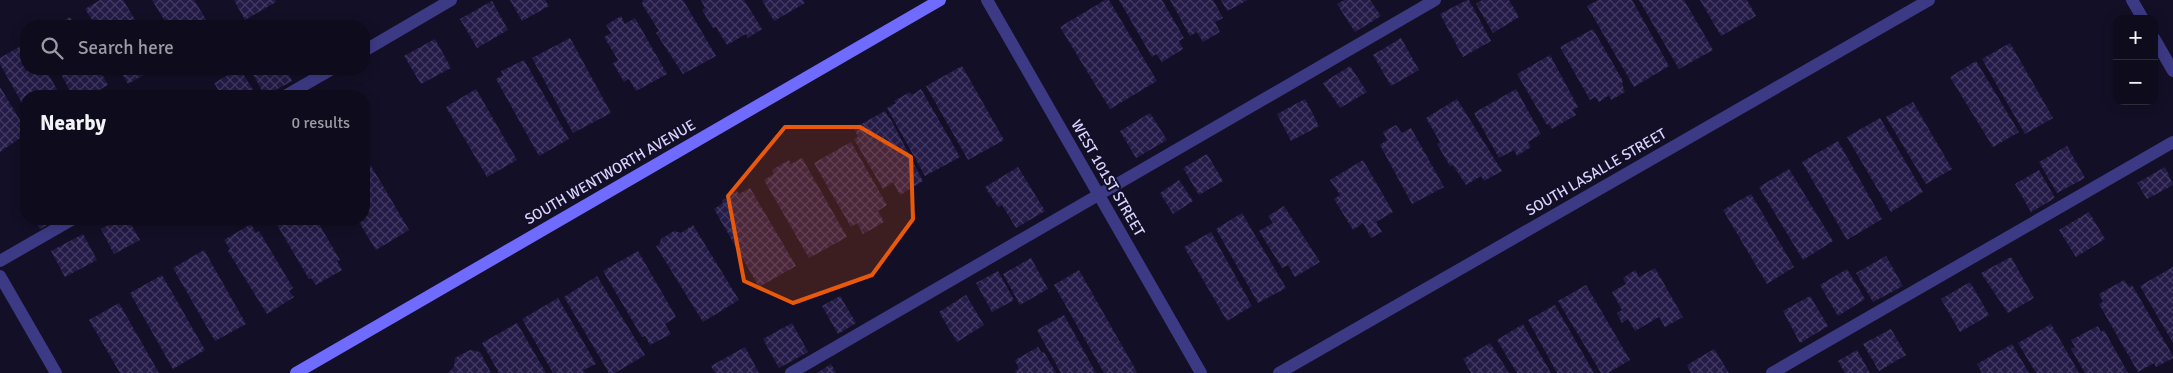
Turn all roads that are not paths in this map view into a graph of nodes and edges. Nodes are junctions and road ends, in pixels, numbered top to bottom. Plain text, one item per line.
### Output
1 (451, 0) edge
2 (940, 0) edge
3 (987, 0) edge
4 (1435, 0) edge
5 (1929, 0) edge
6 (2132, 0) edge
7 (2141, 15) edge
8 (2158, 45) edge
9 (370, 47) edge
10 (2173, 71) edge
11 (322, 75) edge
12 (295, 90) edge
13 (2173, 142) edge
14 (1099, 195) junction
15 (63, 225) edge
16 (0, 261) edge
17 (0, 276) edge
18 (56, 373) edge
19 (296, 373) edge
20 (791, 373) edge
21 (1201, 373) edge
22 (1279, 373) edge
23 (1772, 373) edge

1 - 9 street
2 - 19 street, SOUTH WENTWORTH AVENUE
3 - 14 street, WEST 101ST STREET
4 - 14 street
5 - 22 street, SOUTH LASALLE STREET
6 - 7 street
8 - 10 street
11 - 12 street
13 - 23 street
14 - 20 street
14 - 21 street, WEST 101ST STREET
15 - 16 street
17 - 18 street

